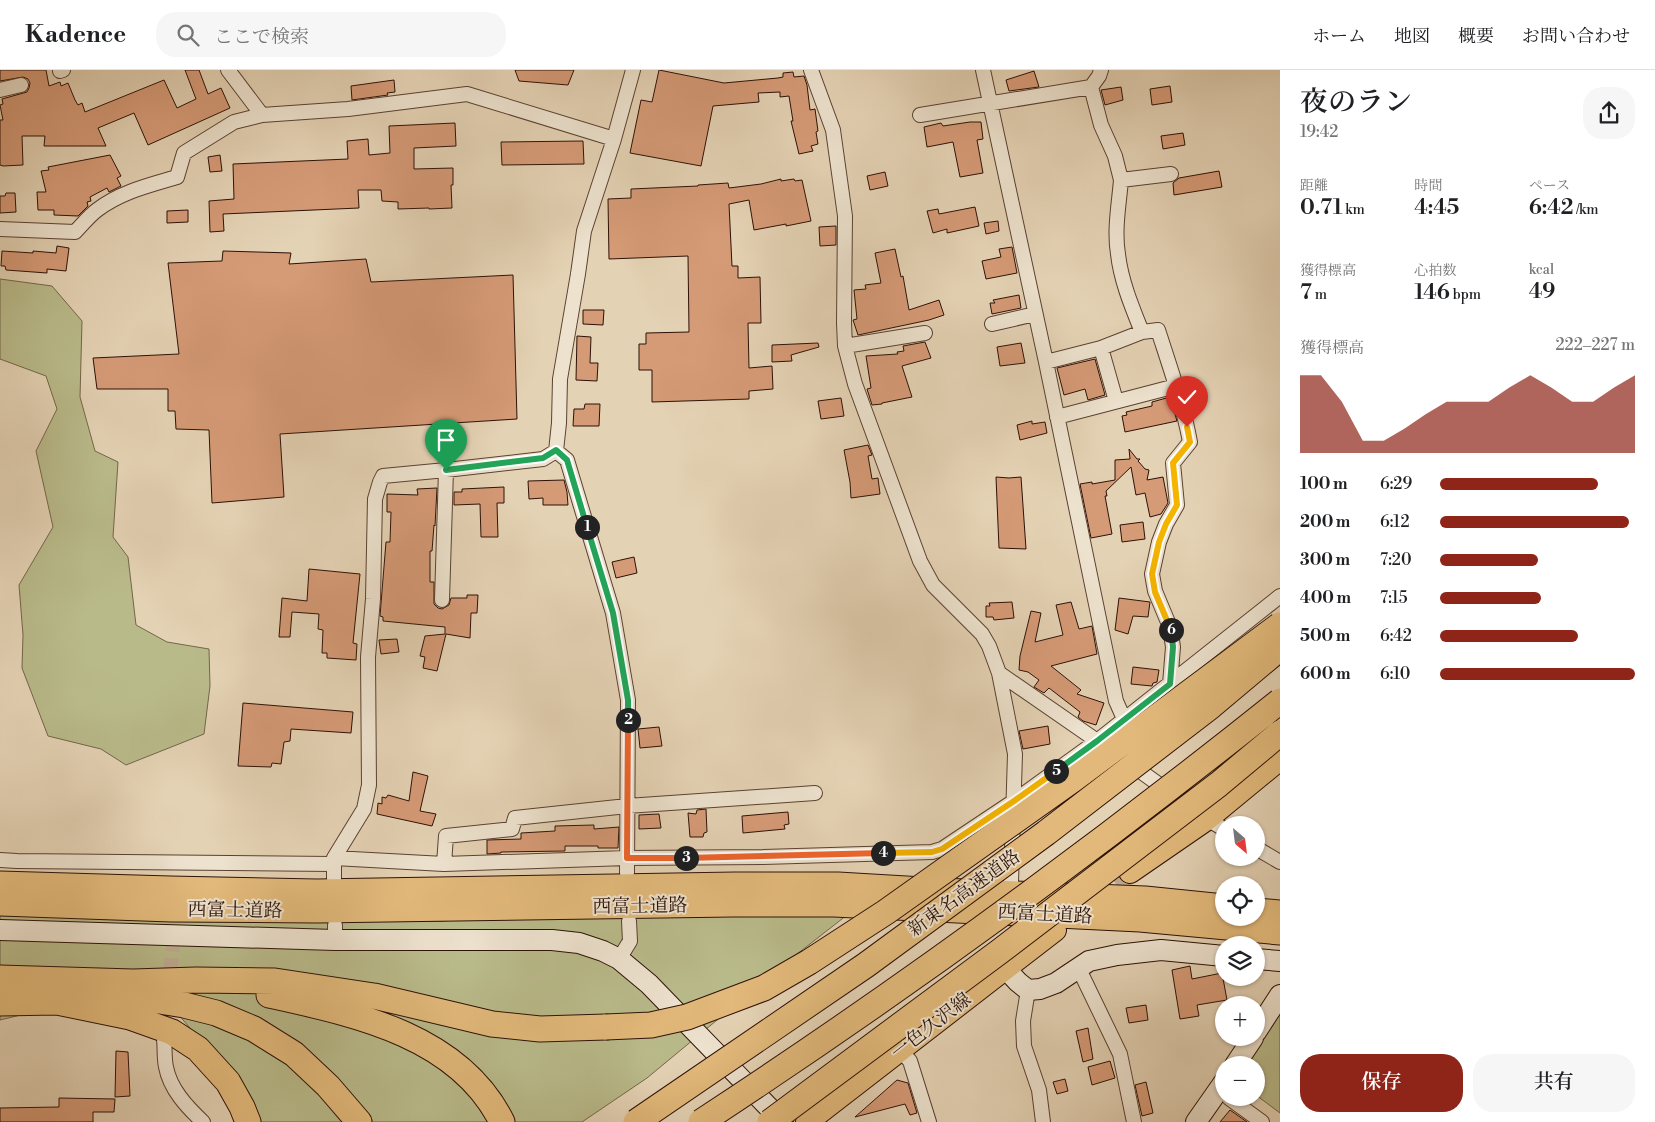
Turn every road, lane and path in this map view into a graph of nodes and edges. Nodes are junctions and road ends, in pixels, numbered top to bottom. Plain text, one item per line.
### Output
1 (228, 70) edge
2 (633, 70) edge
3 (812, 70) edge
4 (983, 70) edge
5 (1101, 70) edge
6 (21, 85) dead end
7 (1091, 87) junction
8 (0, 90) edge
9 (990, 105) junction
10 (920, 115) dead end
11 (262, 116) junction
12 (614, 139) junction
13 (1171, 174) dead end
14 (1121, 180) junction
15 (0, 229) edge
16 (1035, 314) junction
17 (992, 324) dead end
18 (1142, 332) junction
19 (925, 333) dead end
20 (845, 346) junction
21 (1101, 348) junction
22 (1046, 362) junction
23 (1176, 386) junction
24 (1116, 401) junction
25 (1057, 417) junction
26 (556, 450) junction
27 (446, 470) junction
28 (1280, 596) edge
29 (442, 600) dead end
30 (1280, 625) edge
31 (1280, 648) edge
32 (999, 672) junction
33 (1170, 684) junction
34 (1280, 701) edge
35 (1124, 719) junction
36 (1280, 733) edge
37 (1097, 741) junction
38 (1280, 758) edge
39 (815, 794) dead end
40 (1014, 801) junction
41 (627, 806) junction
42 (1223, 816) edge
43 (1215, 824) edge
44 (1265, 853) edge
45 (627, 858) junction
46 (0, 860) edge
47 (333, 861) junction
48 (1280, 862) edge
49 (444, 864) junction
50 (1130, 872) tunnel mouth
51 (627, 873) dead end
52 (334, 879) dead end
53 (1011, 882) dead end
54 (0, 884) edge
55 (0, 903) edge
56 (1215, 906) edge
57 (1265, 912) edge
58 (1280, 913) edge
59 (1011, 921) dead end
60 (628, 922) dead end
61 (0, 930) edge
62 (1055, 930) dead end
63 (1280, 932) edge
64 (1215, 955) edge
65 (619, 959) junction
66 (1265, 960) edge
67 (1280, 962) edge
68 (1008, 966) junction
69 (1078, 967) junction
70 (0, 978) edge
71 (196, 980) junction
72 (1028, 990) junction
73 (1280, 995) edge
74 (58, 1002) junction
75 (0, 1003) edge
76 (1265, 1018) edge
77 (164, 1039) tunnel mouth
78 (900, 1050) junction
79 (1215, 1101) edge
80 (1242, 1106) edge
81 (203, 1122) edge
82 (248, 1122) edge
83 (359, 1122) edge
84 (502, 1122) edge
85 (636, 1122) edge
86 (701, 1122) edge
87 (770, 1122) edge
88 (783, 1122) edge
89 (807, 1122) edge
90 (930, 1122) edge
91 (1043, 1122) edge
92 (1134, 1122) edge
93 (1196, 1122) edge
94 (1262, 1122) edge

1 - 11 street
2 - 12 street
3 - 20 street
4 - 9 street
5 - 7 street
6 - 8 street
7 - 9 street
7 - 14 street
9 - 10 street
9 - 16 street
11 - 12 street
11 - 15 street
12 - 26 street
13 - 14 street
14 - 18 street
16 - 17 street
16 - 22 street
18 - 21 street
18 - 23 street
19 - 20 street
20 - 32 street
21 - 22 street
21 - 24 street
22 - 25 street
23 - 24 street
23 - 33 street
24 - 25 street
25 - 35 street
26 - 27 street
26 - 41 street
27 - 29 street
27 - 47 street
28 - 33 street
30 - 71 highway, bridge
31 - 85 highway, 新東名高速道路, bridge
32 - 37 street
32 - 40 street
33 - 35 street
34 - 86 highway, 新東名高速道路, bridge
35 - 37 street
36 - 87 highway, bridge
37 - 40 street
37 - 43 street
38 - 42 main road
39 - 41 street
40 - 45 street
40 - 53 street
41 - 45 street
41 - 49 street
43 - 50 main road
44 - 48 street
45 - 49 street
45 - 51 street
46 - 47 street
47 - 49 street
47 - 52 street
54 - 56 highway, 西富士道路
55 - 63 highway, 西富士道路
57 - 58 highway
59 - 68 street
60 - 65 street
61 - 65 street
62 - 68 main road, 一色久沢線
64 - 69 street
65 - 88 street
66 - 67 street
68 - 72 street
68 - 78 main road, 一色久沢線
69 - 72 street
69 - 92 street
70 - 71 highway
71 - 84 highway
72 - 91 street
73 - 76 street
74 - 75 highway
74 - 82 highway
74 - 83 highway
77 - 81 street
78 - 89 main road, 一色久沢線
78 - 90 street
79 - 93 street
80 - 94 street

